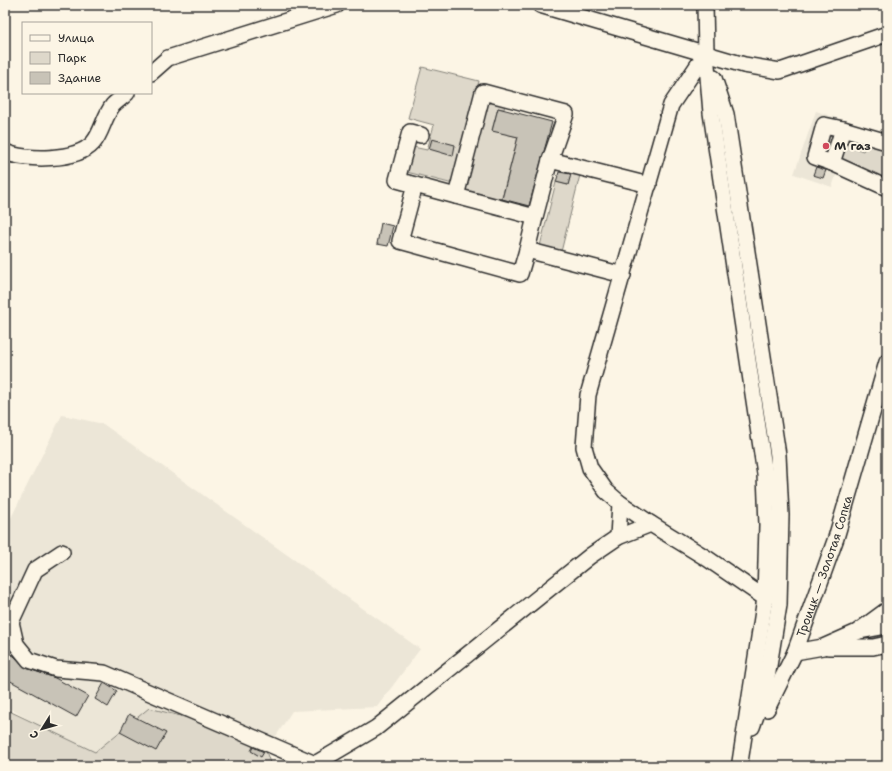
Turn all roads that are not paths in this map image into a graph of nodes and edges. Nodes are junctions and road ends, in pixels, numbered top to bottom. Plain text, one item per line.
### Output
1 (337, 5) edge
2 (540, 5) edge
3 (705, 5) edge
4 (887, 34) edge
5 (706, 52) junction
6 (152, 72) edge
7 (126, 94) edge
8 (422, 135) dead end
9 (887, 142) edge
10 (5, 152) edge
11 (550, 160) junction
12 (415, 185) junction
13 (649, 185) junction
14 (887, 188) edge
15 (456, 196) junction
16 (535, 217) junction
17 (527, 250) junction
18 (623, 275) junction
19 (887, 362) edge
20 (620, 503) junction
21 (651, 524) junction
22 (618, 537) junction
23 (62, 552) dead end
24 (765, 598) junction
25 (887, 610) edge
26 (887, 626) edge
27 (857, 632) junction
28 (887, 644) edge
29 (823, 647) junction
30 (796, 652) junction
31 (739, 764) edge
32 (315, 765) edge

1 - 6 street
2 - 5 street
3 - 5 street
4 - 5 street
5 - 13 street
5 - 24 street
5 - 31 street
7 - 10 street
8 - 12 street
9 - 14 street
11 - 13 street
11 - 15 street
11 - 16 street
12 - 15 street
12 - 17 street
13 - 18 street
15 - 16 street
16 - 17 street
17 - 18 street
18 - 20 street
19 - 30 street, Троицк — Золотая Сопка
20 - 21 street
20 - 22 street
21 - 22 street
21 - 24 street
22 - 32 street
23 - 32 street
24 - 31 street
25 - 27 street
26 - 27 street
27 - 29 street
28 - 29 street
29 - 30 street
30 - 31 street, Троицк — Золотая Сопка

